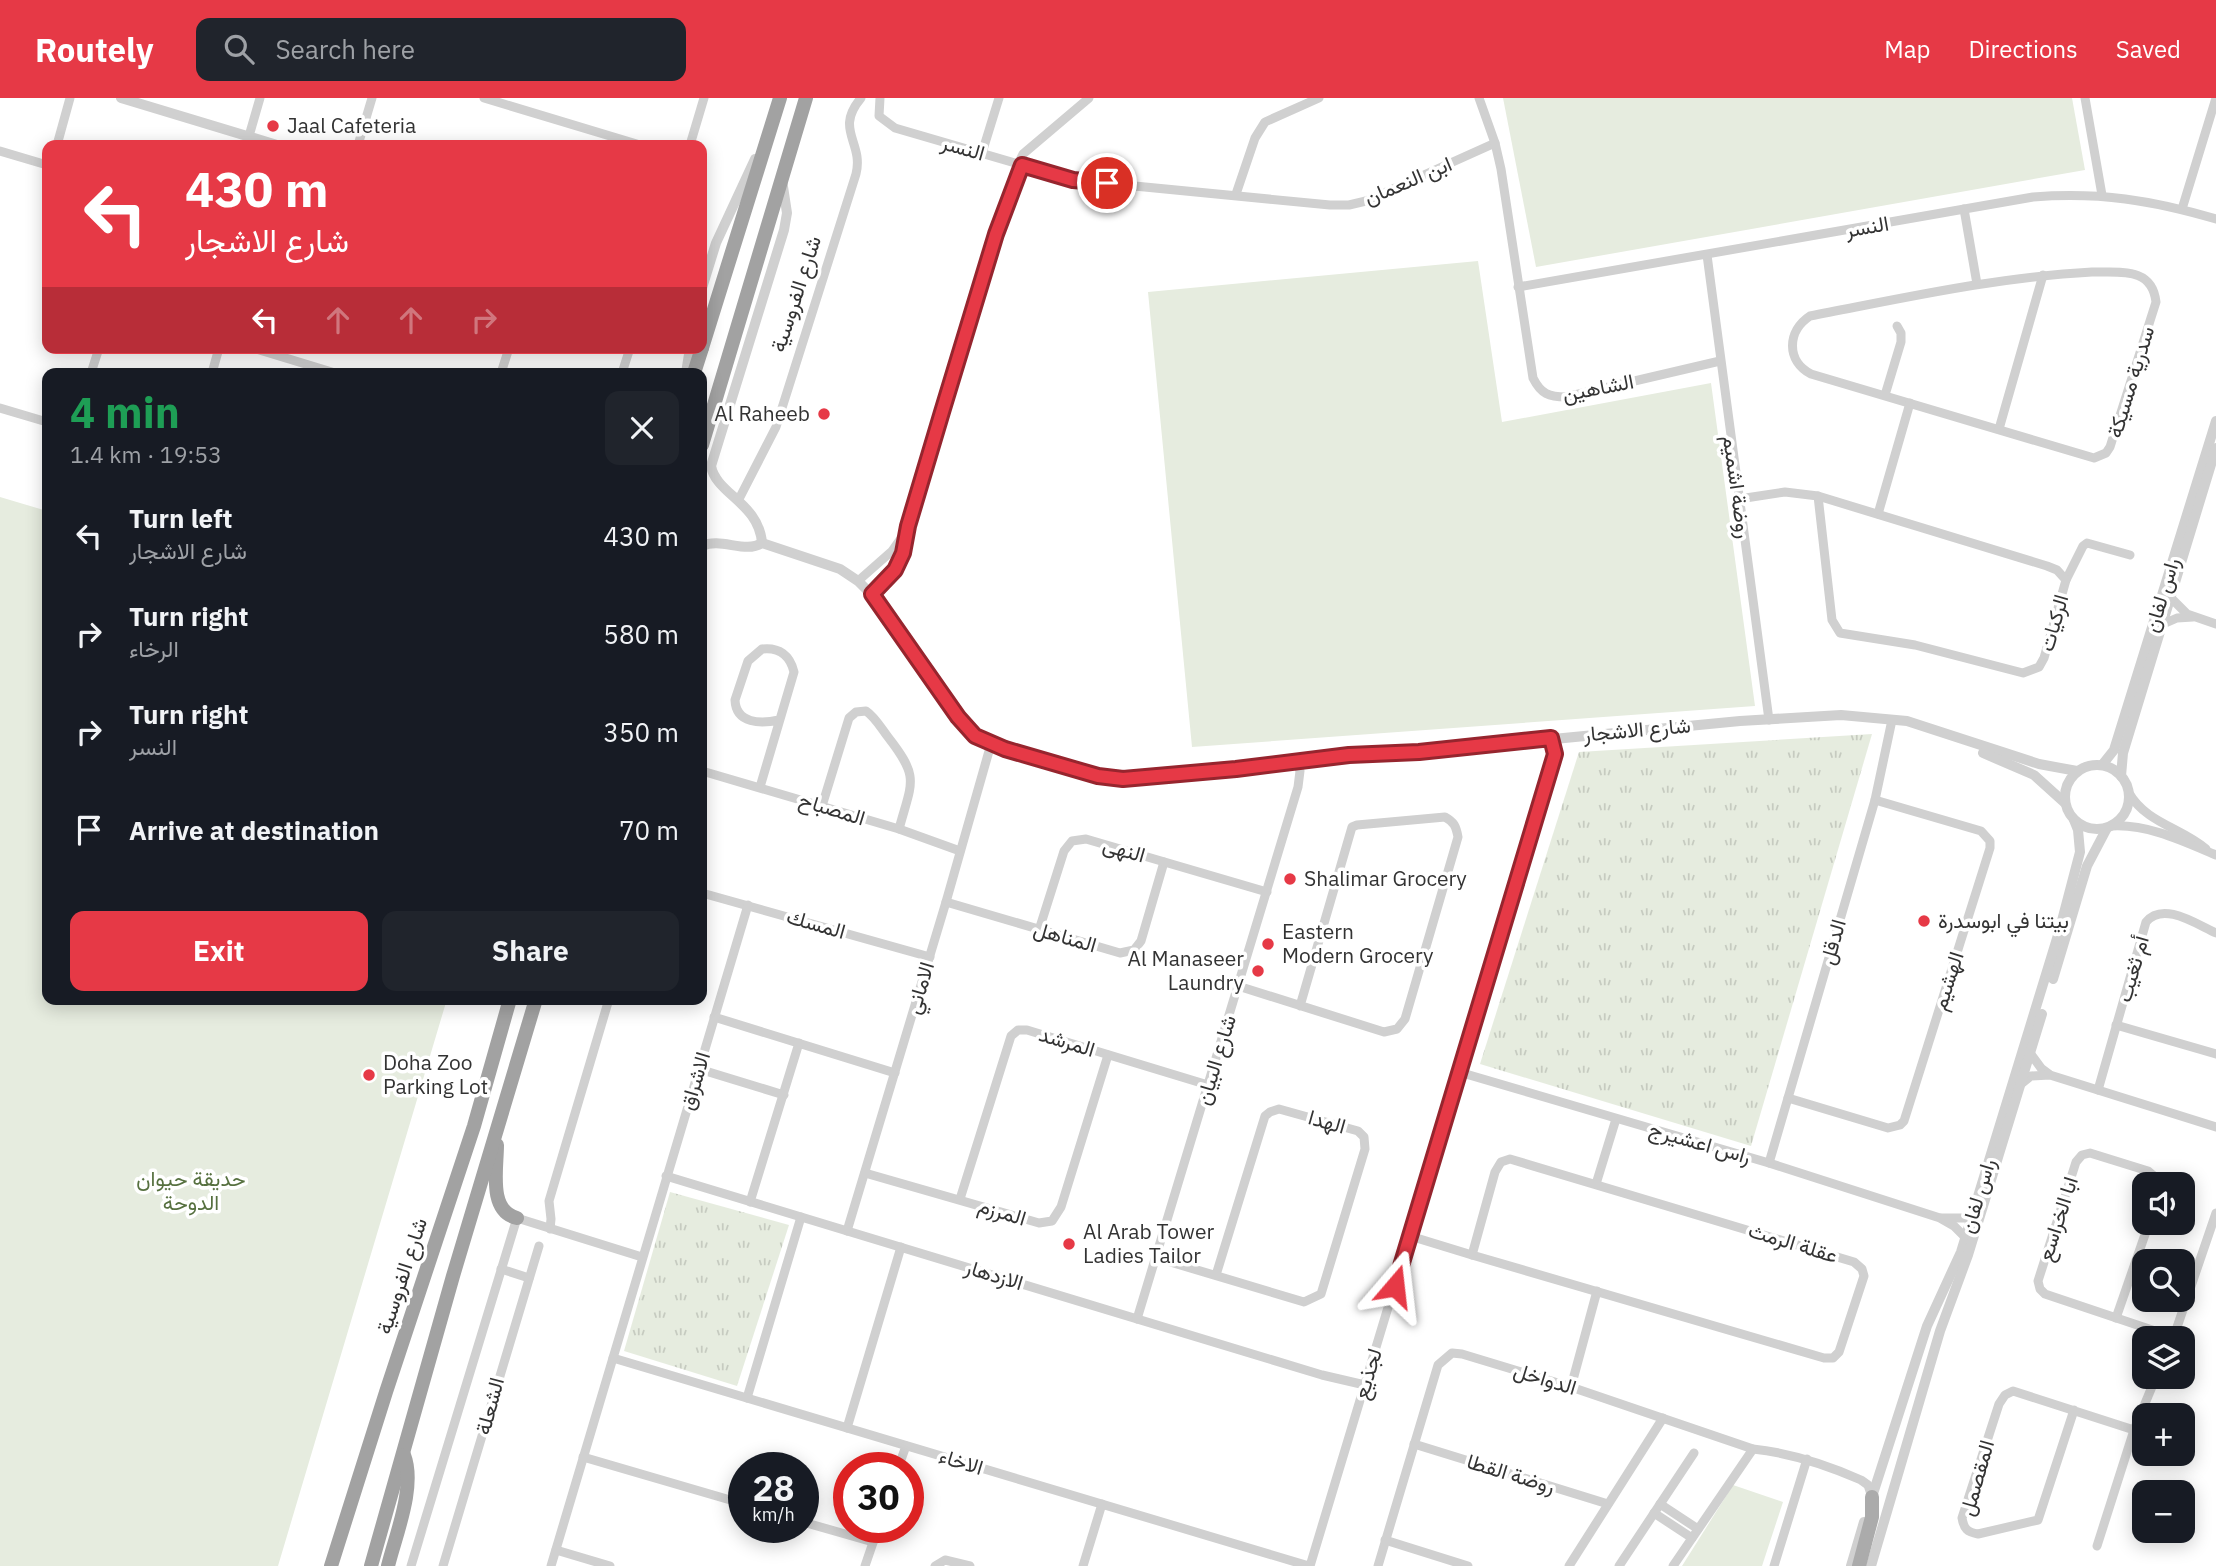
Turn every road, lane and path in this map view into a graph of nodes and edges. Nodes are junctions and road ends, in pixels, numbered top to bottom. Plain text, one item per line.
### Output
1 (70, 98) edge
2 (121, 98) edge
3 (260, 98) edge
4 (372, 98) edge
5 (484, 98) edge
6 (704, 98) edge
7 (780, 98) edge
8 (806, 98) edge
9 (861, 98) edge
10 (880, 98) edge
11 (999, 98) edge
12 (1089, 98) edge
13 (1319, 98) edge
14 (1479, 98) edge
15 (2085, 98) edge
16 (2216, 98) edge
17 (152, 102) edge
18 (249, 136) junction
19 (58, 140) edge
20 (261, 140) edge
21 (359, 140) edge
22 (623, 140) edge
23 (691, 140) edge
24 (1495, 143) junction
25 (0, 151) edge
26 (982, 153) junction
27 (42, 164) edge
28 (1020, 164) junction
29 (782, 179) junction
30 (1236, 194) junction
31 (2102, 195) junction
32 (1964, 209) junction
33 (2182, 209) junction
34 (2216, 219) edge
35 (711, 255) junction
36 (1707, 255) junction
37 (707, 259) edge
38 (707, 270) edge
39 (2043, 275) junction
40 (1977, 284) junction
41 (1518, 287) junction
42 (1897, 326) dead end
43 (707, 332) edge
44 (273, 354) edge
45 (1720, 361) junction
46 (319, 368) edge
47 (1885, 396) junction
48 (1910, 403) junction
49 (0, 408) edge
50 (42, 421) edge
51 (2216, 421) edge
52 (707, 428) edge
53 (1999, 429) junction
54 (2216, 447) edge
55 (1818, 496) junction
56 (739, 499) junction
57 (1739, 499) junction
58 (1878, 514) junction
59 (908, 526) junction
60 (762, 543) junction
61 (707, 544) edge
62 (2130, 555) dead end
63 (2066, 580) junction
64 (858, 581) junction
65 (872, 594) junction
66 (2170, 597) junction
67 (2195, 618) junction
68 (2216, 624) edge
69 (2161, 625) junction
70 (1892, 719) junction
71 (779, 720) junction
72 (1769, 720) junction
73 (762, 724) junction
74 (775, 735) junction
75 (1551, 738) junction
76 (991, 744) junction
77 (1296, 761) junction
78 (2102, 765) junction
79 (2077, 771) junction
80 (707, 772) edge
81 (2121, 776) junction
82 (760, 787) junction
83 (2129, 793) junction
84 (1875, 800) junction
85 (2065, 803) junction
86 (822, 806) junction
87 (2074, 820) junction
88 (2109, 827) junction
89 (899, 828) junction
90 (960, 851) junction
91 (2213, 854) edge
92 (1164, 862) junction
93 (1267, 892) junction
94 (707, 894) edge
95 (946, 902) junction
96 (748, 905) junction
97 (1040, 930) junction
98 (2216, 933) edge
99 (930, 957) junction
100 (1238, 986) junction
101 (508, 1005) edge
102 (534, 1005) edge
103 (606, 1005) edge
104 (1300, 1006) junction
105 (714, 1017) junction
106 (2116, 1025) junction
107 (799, 1043) junction
108 (2031, 1053) junction
109 (2216, 1054) edge
110 (1108, 1055) junction
111 (699, 1069) junction
112 (1459, 1072) junction
113 (895, 1073) junction
114 (2050, 1075) junction
115 (2021, 1084) junction
116 (1208, 1086) junction
117 (2098, 1090) junction
118 (783, 1095) junction
119 (1788, 1098) junction
120 (1616, 1119) junction
121 (2216, 1127) edge
122 (497, 1130) junction
123 (1769, 1163) junction
124 (2149, 1172) edge
125 (865, 1173) junction
126 (666, 1176) junction
127 (1596, 1184) junction
128 (960, 1199) junction
129 (750, 1202) junction
130 (2216, 1213) edge
131 (513, 1217) junction
132 (801, 1217) junction
133 (1940, 1218) junction
134 (1971, 1218) junction
135 (550, 1228) junction
136 (847, 1231) junction
137 (2145, 1235) edge
138 (1410, 1236) junction
139 (1965, 1237) junction
140 (539, 1246) dead end
141 (901, 1247) junction
142 (1472, 1255) junction
143 (642, 1257) junction
144 (1157, 1258) junction
145 (501, 1269) junction
146 (1216, 1275) junction
147 (529, 1278) junction
148 (1597, 1292) junction
149 (1137, 1318) junction
150 (2116, 1318) junction
151 (2139, 1326) edge
152 (2177, 1326) edge
153 (613, 1357) junction
154 (1571, 1387) junction
155 (1364, 1388) junction
156 (747, 1398) junction
157 (2074, 1410) junction
158 (1663, 1418) junction
159 (847, 1428) junction
160 (2132, 1429) edge
161 (2132, 1436) edge
162 (1414, 1444) junction
163 (906, 1446) junction
164 (1752, 1449) junction
165 (904, 1452) edge
166 (403, 1453) junction
167 (1694, 1453) dead end
168 (583, 1457) junction
169 (1807, 1458) junction
170 (1884, 1464) junction
171 (1854, 1477) junction
172 (1872, 1497) junction
173 (728, 1499) edge
174 (1102, 1504) junction
175 (1608, 1504) junction
176 (1660, 1504) junction
177 (1654, 1513) junction
178 (1698, 1528) junction
179 (1692, 1538) junction
180 (1385, 1540) junction
181 (873, 1543) edge
182 (2097, 1546) dead end
183 (556, 1550) junction
184 (332, 1566) edge
185 (371, 1566) edge
186 (388, 1566) edge
187 (411, 1566) edge
188 (443, 1566) edge
189 (551, 1566) edge
190 (610, 1566) edge
191 (866, 1566) edge
192 (935, 1566) edge
193 (970, 1566) edge
194 (1083, 1566) edge
195 (1309, 1566) edge
196 (1378, 1566) edge
197 (1468, 1566) edge
198 (1569, 1566) edge
199 (1619, 1566) edge
200 (1673, 1566) edge
201 (1774, 1566) edge
202 (1851, 1566) edge
203 (1860, 1566) edge
204 (1871, 1566) edge

1 - 19 street
2 - 17 street
3 - 18 street
4 - 21 street
5 - 22 street
6 - 23 street
7 - 35 street
7 - 43 highway
8 - 29 highway, شارع الفروسية
9 - 56 street, شارع الفروسية
10 - 26 street, النسر
11 - 26 street
12 - 28 street
13 - 30 street
14 - 24 street, الشاهين
15 - 31 street
16 - 33 street
17 - 18 street
18 - 20 street
24 - 30 street, ابن النعمان
24 - 41 street, الشاهين
25 - 27 street
26 - 28 street, النسر
28 - 30 street, النسر
28 - 59 street
29 - 52 highway, شارع الفروسية
29 - 56 street, شارع الفروسية
31 - 32 street, النسر
31 - 33 street, النسر
32 - 36 street, النسر
32 - 40 street
33 - 34 street, النسر
35 - 37 street
35 - 38 street
36 - 41 street, النسر
36 - 45 street, روضة اشميم
39 - 40 street, سدرية مسيكة
39 - 53 street
39 - 53 street, سدرية مسيكة
40 - 47 street, سدرية مسيكة
41 - 45 street, الشاهين
42 - 47 street
44 - 46 street
45 - 57 street, روضة اشميم
47 - 48 street, سدرية مسيكة
48 - 53 street, سدرية مسيكة
48 - 58 street
49 - 50 street
51 - 78 street, راس لفان
54 - 66 street, راس لفان
55 - 57 street, الركيات
55 - 58 street, الركيات
55 - 63 street, الركيات
56 - 60 street
57 - 72 street, روضة اشميم
58 - 63 street, الركيات
59 - 64 street
59 - 65 street
60 - 61 street, شارع الاشجار
60 - 64 street, شارع الاشجار
62 - 63 street
64 - 65 street, شارع الاشجار
65 - 76 street, شارع الاشجار
66 - 67 street
66 - 69 street, راس لفان
67 - 68 street
67 - 69 street
69 - 81 street, راس لفان
70 - 72 street, شارع الاشجار
70 - 79 street, شارع الاشجار
70 - 84 street, الدقل
70 - 85 street, شارع الاشجار
71 - 73 street
71 - 73 street
71 - 74 street
72 - 75 street, شارع الاشجار
73 - 74 street
74 - 82 street
75 - 77 street, شارع الاشجار
75 - 112 street, لجذيع
76 - 77 street, شارع الاشجار
76 - 90 street, الاماني
77 - 93 street, شارع البيان
78 - 79 street
78 - 81 street
79 - 85 street
80 - 82 street, المصباح
81 - 83 street
82 - 86 street, المصباح
83 - 88 street
83 - 91 street
84 - 119 street, الدقل
84 - 119 street, الهشيم
85 - 87 street
86 - 89 street, المصباح
86 - 89 street
87 - 88 street
87 - 134 street, راس لفان
88 - 91 street
88 - 108 street, راس لفان
89 - 90 street, المصباح
90 - 95 street, الاماني
92 - 93 street, النهى
92 - 97 street, المناهل
92 - 97 street, النهى
93 - 100 street, شارع البيان
94 - 96 street, المسك
95 - 97 street, المناهل
95 - 99 street, الاماني
96 - 99 street, المسك
96 - 105 street, الاشراق
98 - 106 street, أم ثغيب
99 - 113 street, الاماني
100 - 104 street
100 - 116 street, شارع البيان
101 - 184 highway, شارع الفروسية
102 - 122 highway
103 - 135 street
104 - 104 street
105 - 107 street
105 - 111 street, الاشراق
106 - 109 street
106 - 117 street, أم ثغيب
107 - 113 street
107 - 118 street
108 - 114 street
108 - 115 street, راس لفان
110 - 116 street, المرشد
110 - 128 street, المرزم
110 - 128 street, المرشد
111 - 118 street
111 - 126 street, الاشراق
112 - 120 street, راس اعشيرج
112 - 138 street, لجذيع
113 - 125 street, الاماني
114 - 115 street
114 - 117 street
115 - 204 street, راس لفان
116 - 144 street, شارع البيان
117 - 121 street
118 - 129 street
119 - 123 street, الدقل
120 - 123 street, راس اعشيرج
120 - 127 street
122 - 131 highway
122 - 166 highway
123 - 133 street, راس اعشيرج
124 - 150 street, ابا الخراسع
125 - 128 street, المرزم
125 - 136 street, الاماني
126 - 129 street, الازدهار
126 - 143 street, الاشراق
127 - 142 street, عقلة الرمث
127 - 148 street, عقلة الرمث
129 - 132 street, الازدهار
130 - 152 street
131 - 135 street
131 - 145 street
132 - 136 street, الازدهار
132 - 156 street
133 - 134 street, راس اعشيرج
133 - 139 street, راس اعشيرج
134 - 139 street, راس لفان
135 - 143 street
136 - 141 street, الازدهار
137 - 150 street
138 - 142 street, عقلة الرمث
138 - 155 street, لجذيع
139 - 170 street, راس لفان
140 - 147 street, الشعلة
141 - 149 street, الازدهار
141 - 159 street
142 - 148 street, عقلة الرمث
143 - 153 street, الاشراق
144 - 146 street, الهدا
144 - 149 street, شارع البيان
145 - 147 street
145 - 187 street
146 - 146 street, الهدا
147 - 188 street, الشعلة
148 - 154 street
149 - 155 street, الازدهار
150 - 151 street, ابا الخراسع
153 - 156 street, الاخاء
153 - 168 street, الاشراق
154 - 158 street, الدواخل
154 - 162 street, الدواخل
155 - 195 street, لجذيع
156 - 159 street, الاخاء
157 - 157 street, المقصمل
157 - 160 street, المقصمل
158 - 164 street, الدواخل
158 - 175 street
159 - 163 street, الاخاء
161 - 182 street
162 - 175 street, روضة القطا
162 - 180 street, الدواخل
163 - 165 street
163 - 174 street, الاخاء
164 - 169 street, الدواخل
164 - 178 street
166 - 185 highway
166 - 186 highway
167 - 176 street
168 - 173 street
168 - 183 street, الاشراق
169 - 171 street, الدواخل
169 - 201 street
170 - 171 street
170 - 172 street, راس لفان
171 - 172 street, الدواخل
172 - 202 street, راس لفان
172 - 203 main road
174 - 194 street
174 - 195 street, الاخاء
175 - 198 street
176 - 177 street
176 - 178 street
177 - 179 street
177 - 199 street
178 - 179 street
179 - 200 street
180 - 196 street, الدواخل
180 - 197 street
181 - 191 street
183 - 189 street, الاشراق
183 - 190 street
192 - 193 street

